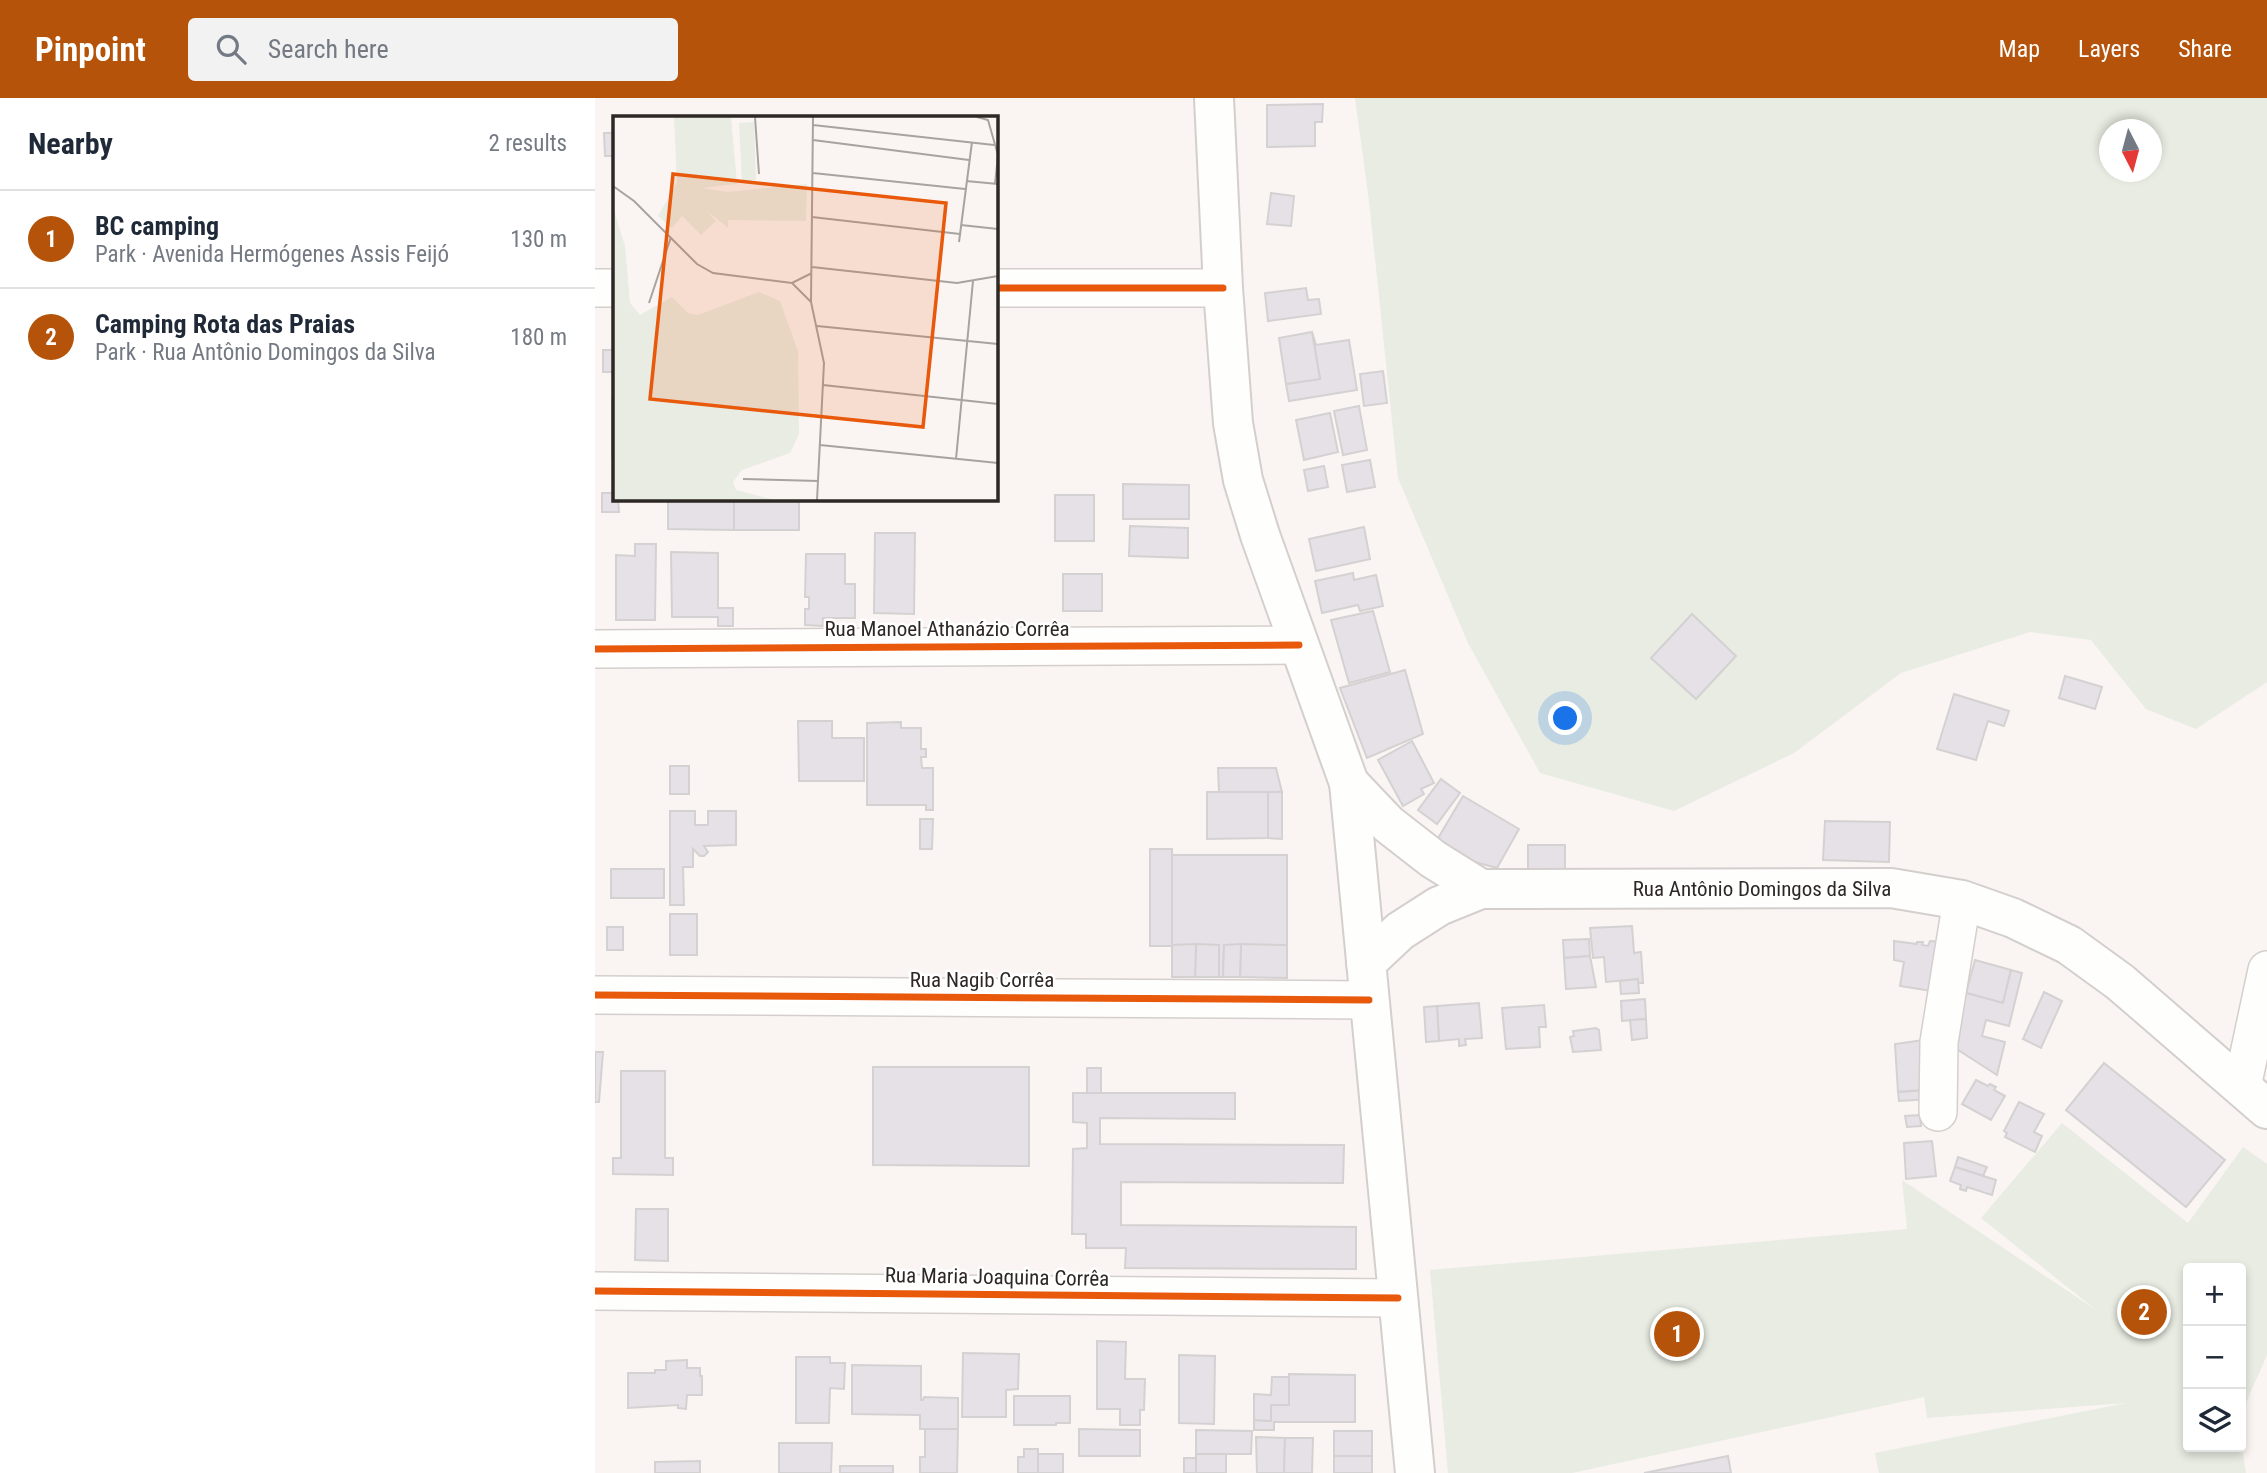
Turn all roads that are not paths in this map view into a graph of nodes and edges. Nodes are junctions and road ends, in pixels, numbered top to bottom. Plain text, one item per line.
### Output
1 (1214, 98) edge
2 (595, 288) edge
3 (613, 288) edge
4 (997, 288) edge
5 (1223, 288) junction
6 (1300, 645) junction
7 (595, 649) edge
8 (1349, 783) junction
9 (1481, 889) junction
10 (1962, 900) junction
11 (1366, 962) junction
12 (2267, 970) edge
13 (595, 995) edge
14 (1369, 1000) junction
15 (2255, 1098) edge
16 (1938, 1112) dead end
17 (595, 1291) edge
18 (1398, 1298) junction
19 (1415, 1473) edge

1 - 5 main road
2 - 3 street
4 - 5 street
5 - 6 main road
6 - 7 street, Rua Manoel Athanázio Corrêa
6 - 8 main road
8 - 9 main road
8 - 11 main road
9 - 10 main road, Rua Antônio Domingos da Silva
9 - 11 main road, Rua Antônio Domingos da Silva
10 - 15 main road, Rua Antônio Domingos da Silva
10 - 16 street
11 - 14 main road
12 - 15 street
13 - 14 street, Rua Nagib Corrêa
14 - 18 main road
17 - 18 street, Rua Maria Joaquina Corrêa
18 - 19 main road

